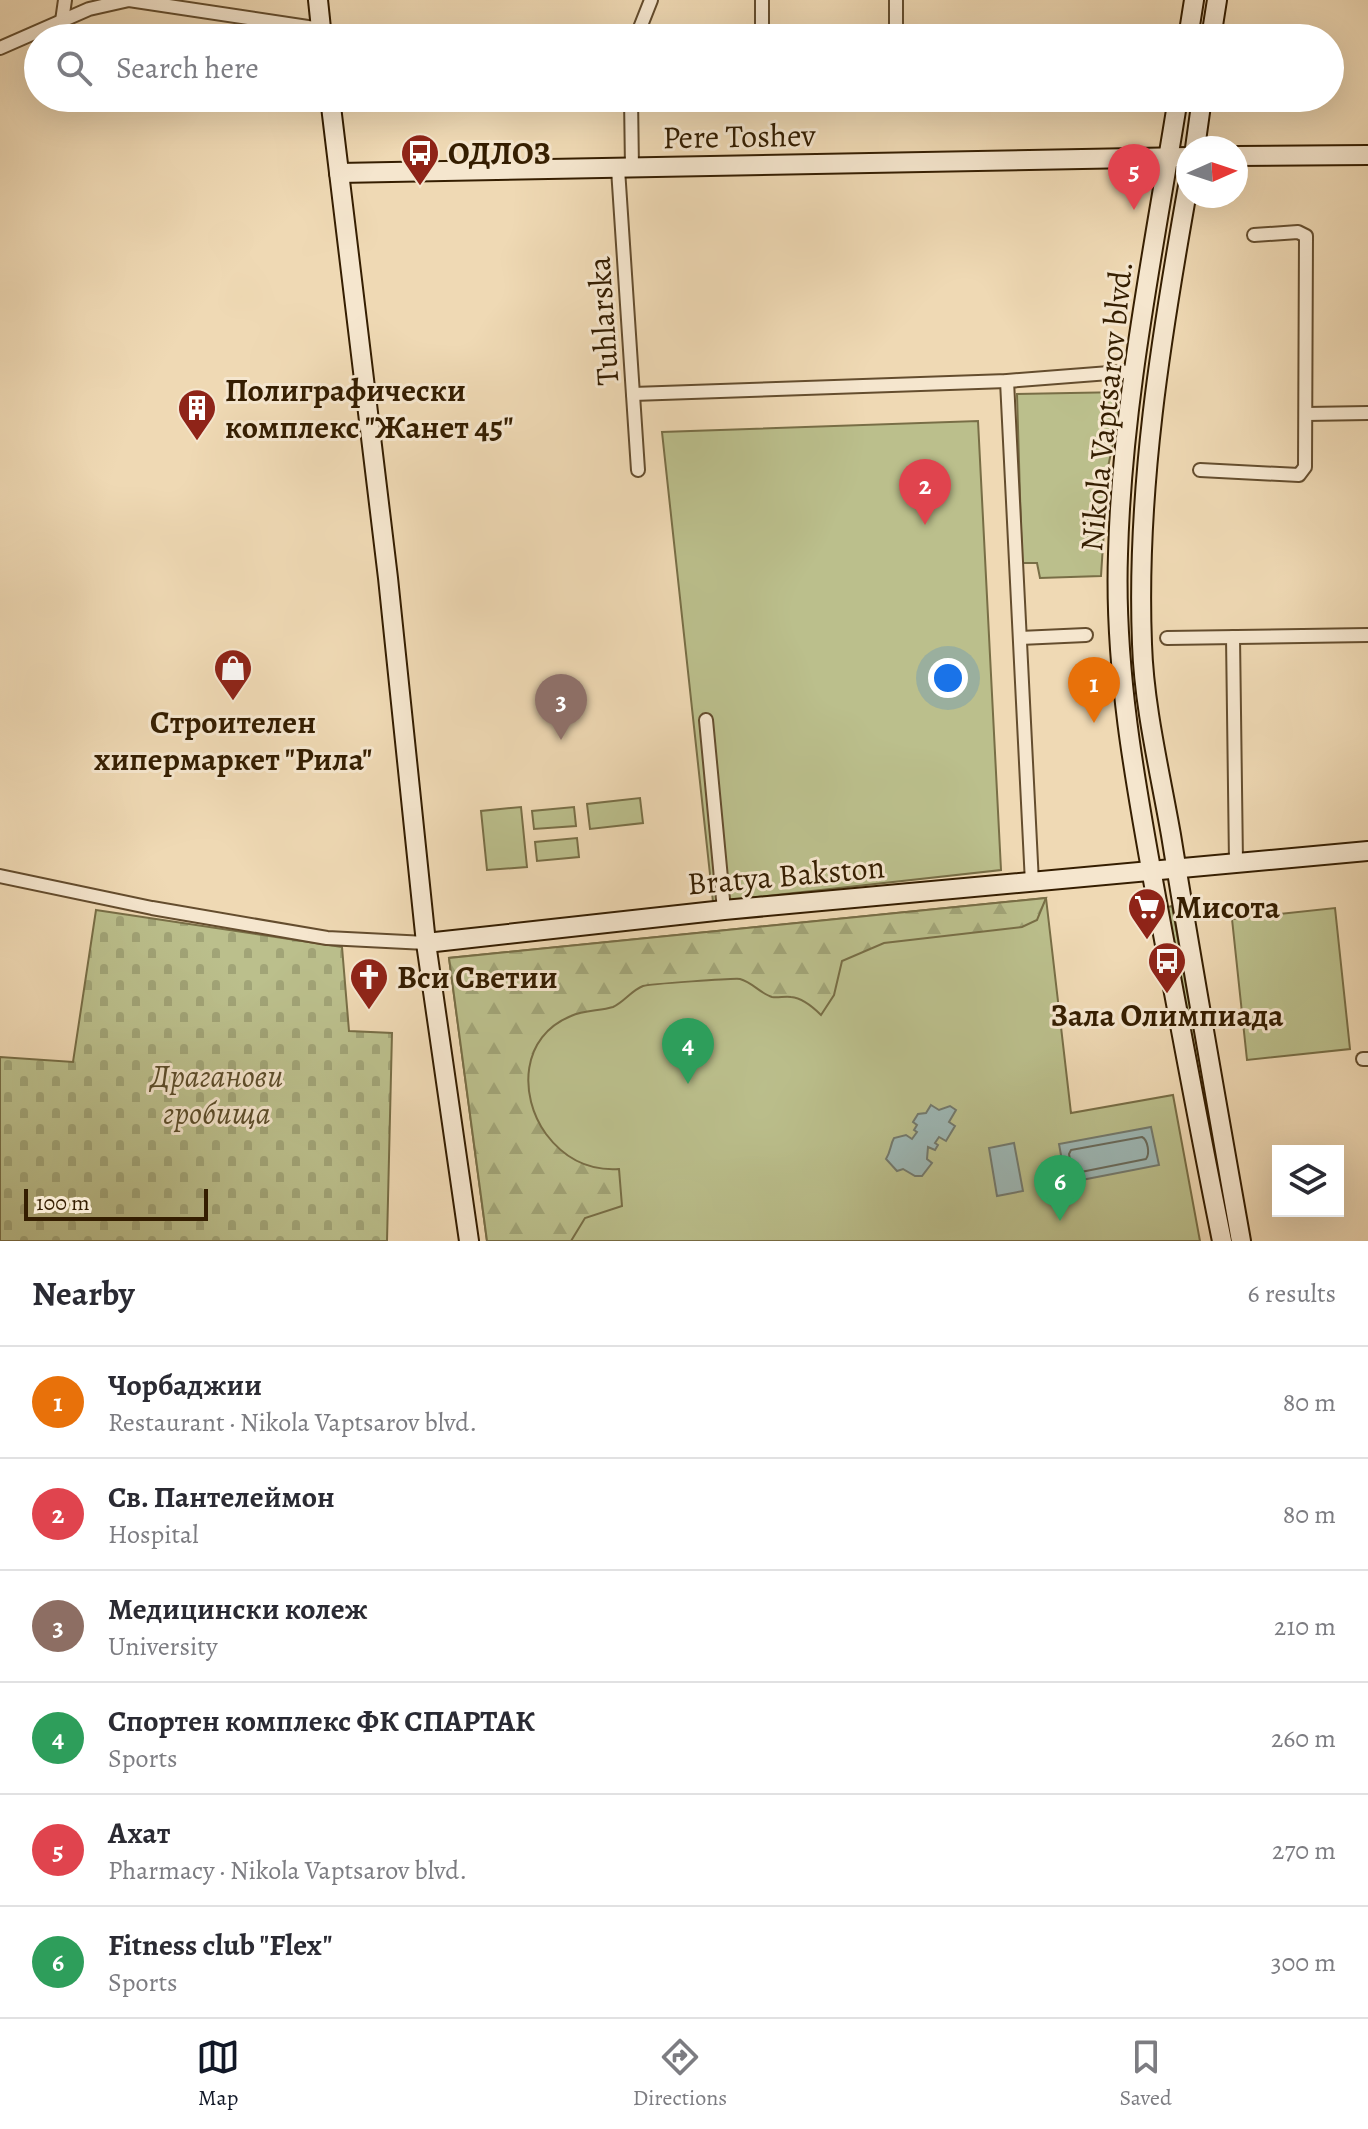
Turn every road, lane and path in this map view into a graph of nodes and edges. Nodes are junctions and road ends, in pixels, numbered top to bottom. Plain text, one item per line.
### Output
1 (65, 0) edge
2 (318, 0) edge
3 (762, 0) edge
4 (896, 0) edge
5 (1194, 0) edge
6 (1217, 0) edge
7 (649, 1) edge
8 (62, 21) junction
9 (55, 24) edge
10 (265, 24) edge
11 (321, 24) edge
12 (641, 24) edge
13 (762, 24) edge
14 (896, 24) edge
15 (1190, 24) edge
16 (1213, 24) edge
17 (24, 38) edge
18 (0, 48) edge
19 (332, 112) edge
20 (630, 112) edge
21 (1176, 112) edge
22 (1200, 112) edge
23 (1197, 136) edge
24 (1368, 155) edge
25 (1248, 156) edge
26 (1176, 158) edge
27 (1168, 159) junction
28 (625, 168) junction
29 (339, 173) junction
30 (1184, 208) edge
31 (1254, 235) dead end
32 (1135, 371) junction
33 (1007, 381) junction
34 (633, 394) junction
35 (1368, 413) edge
36 (1306, 414) junction
37 (638, 470) dead end
38 (1200, 470) dead end
39 (1086, 635) dead end
40 (1368, 635) edge
41 (1233, 637) junction
42 (1020, 638) junction
43 (1167, 638) dead end
44 (706, 720) dead end
45 (1368, 853) edge
46 (1236, 862) junction
47 (1176, 869) junction
48 (1152, 873) junction
49 (0, 876) edge
50 (1032, 883) junction
51 (724, 910) junction
52 (426, 943) junction
53 (469, 1241) edge
54 (1222, 1241) edge
55 (1241, 1241) edge

1 - 8 street
2 - 11 street
3 - 13 street
4 - 14 street
5 - 15 street
6 - 16 street
7 - 12 street
8 - 9 street
8 - 10 street
17 - 18 street
19 - 29 street
20 - 28 street, Tuhlarska
21 - 27 street, Nikola Vaptsarov blvd.
22 - 23 street
24 - 25 street
26 - 27 street, Pere Toshev
27 - 28 street, Pere Toshev
27 - 32 street, Nikola Vaptsarov blvd.
28 - 29 street, Pere Toshev
28 - 34 street, Tuhlarska
29 - 52 street
30 - 47 street, Nikola Vaptsarov blvd.
31 - 36 street
32 - 33 street
32 - 48 street, Nikola Vaptsarov blvd.
33 - 34 street
33 - 42 street
34 - 37 street, Tuhlarska
35 - 36 street
36 - 38 street
39 - 42 street
40 - 41 street
41 - 43 street
41 - 46 street
42 - 50 street
44 - 51 street
45 - 46 street
46 - 47 street
47 - 48 street, Bratya Bakston
47 - 55 street, Nikola Vaptsarov blvd.
48 - 50 street, Bratya Bakston
48 - 54 street, Nikola Vaptsarov blvd.
49 - 52 street
50 - 51 street, Bratya Bakston
51 - 52 street, Bratya Bakston
52 - 53 street

